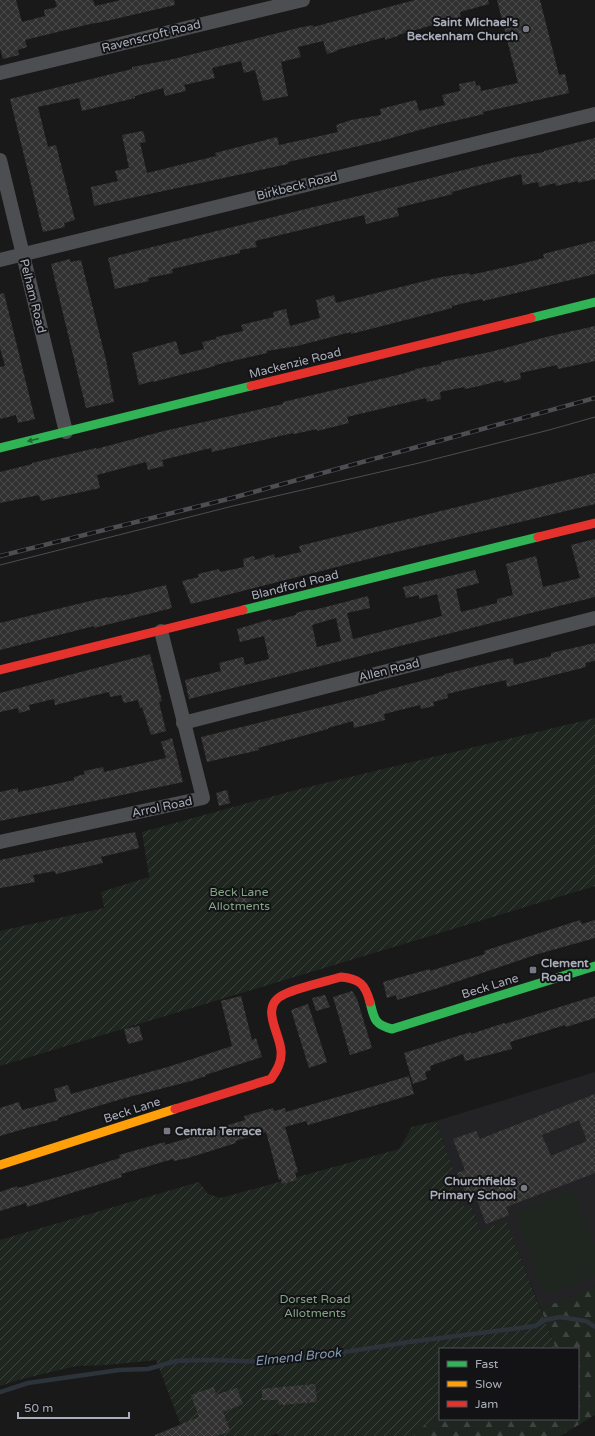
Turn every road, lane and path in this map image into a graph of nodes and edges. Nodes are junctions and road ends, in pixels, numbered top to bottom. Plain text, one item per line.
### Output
1 (303, 0) edge
2 (0, 73) edge
3 (595, 114) edge
4 (0, 160) edge
5 (23, 253) junction
6 (0, 260) edge
7 (595, 302) edge
8 (66, 432) junction
9 (0, 448) edge
10 (595, 523) edge
11 (595, 618) edge
12 (161, 631) junction
13 (0, 670) edge
14 (183, 723) junction
15 (0, 842) edge
16 (595, 966) edge
17 (0, 1165) edge

1 - 2 street, Ravenscroft Road
3 - 5 street, Birkbeck Road
4 - 5 street, Pelham Road
5 - 6 street, Birkbeck Road
5 - 8 street, Pelham Road
7 - 8 street, Mackenzie Road
8 -> 9 street, Mackenzie Road
10 - 12 street, Blandford Road
11 - 14 street, Allen Road
12 - 13 street, Blandford Road
12 - 14 street, Arrol Road
14 - 15 street, Arrol Road
16 - 17 street, Beck Lane

